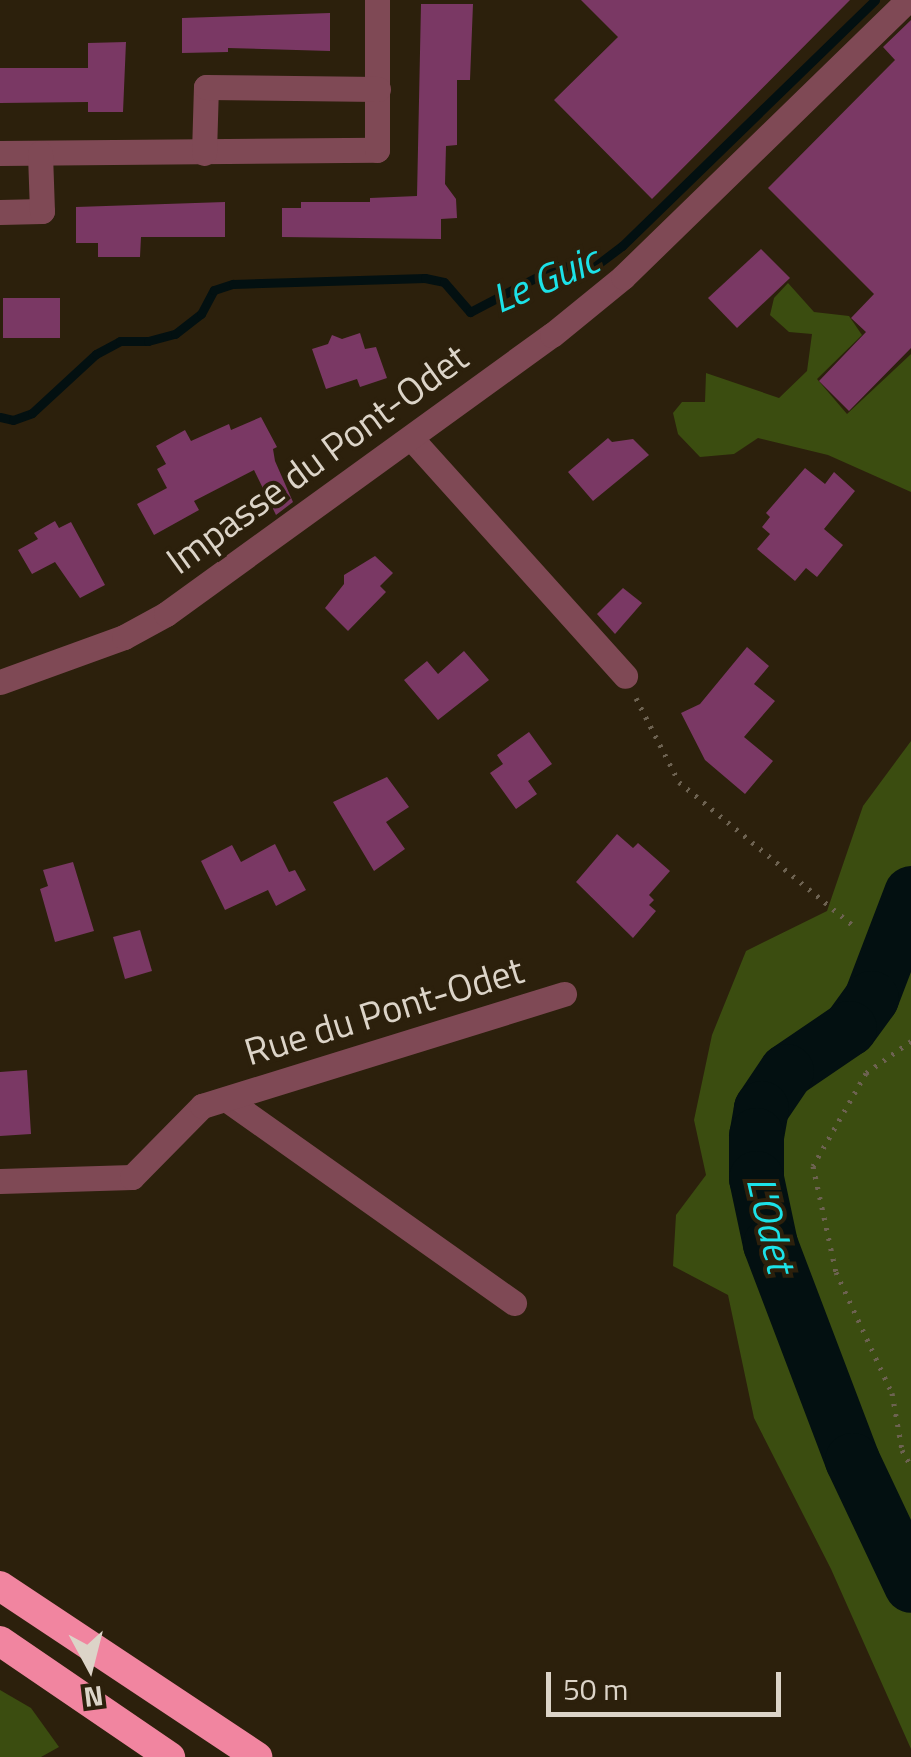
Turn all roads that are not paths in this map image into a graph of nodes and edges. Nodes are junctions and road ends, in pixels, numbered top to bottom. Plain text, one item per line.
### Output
1 (377, 0) edge
2 (908, 0) edge
3 (378, 89) junction
4 (204, 153) junction
5 (0, 154) edge
6 (40, 154) junction
7 (0, 212) edge
8 (411, 438) junction
9 (624, 676) road end
10 (0, 682) edge
11 (564, 994) dead end
12 (226, 1099) junction
13 (0, 1180) edge
14 (514, 1303) dead end
15 (0, 1586) edge
16 (0, 1641) edge
17 (170, 1757) edge
18 (256, 1757) edge

1 - 3 street
2 - 8 street, Impasse du Pont-Odet
3 - 4 street
3 - 4 street
4 - 6 street
5 - 6 street
6 - 7 street
8 - 9 street
8 - 10 street, Impasse du Pont-Odet
11 - 12 street, Rue du Pont-Odet
12 - 13 street, Rue du Pont-Odet
12 - 14 street, Rue du Pont-Odet
15 - 18 highway
16 - 17 highway

